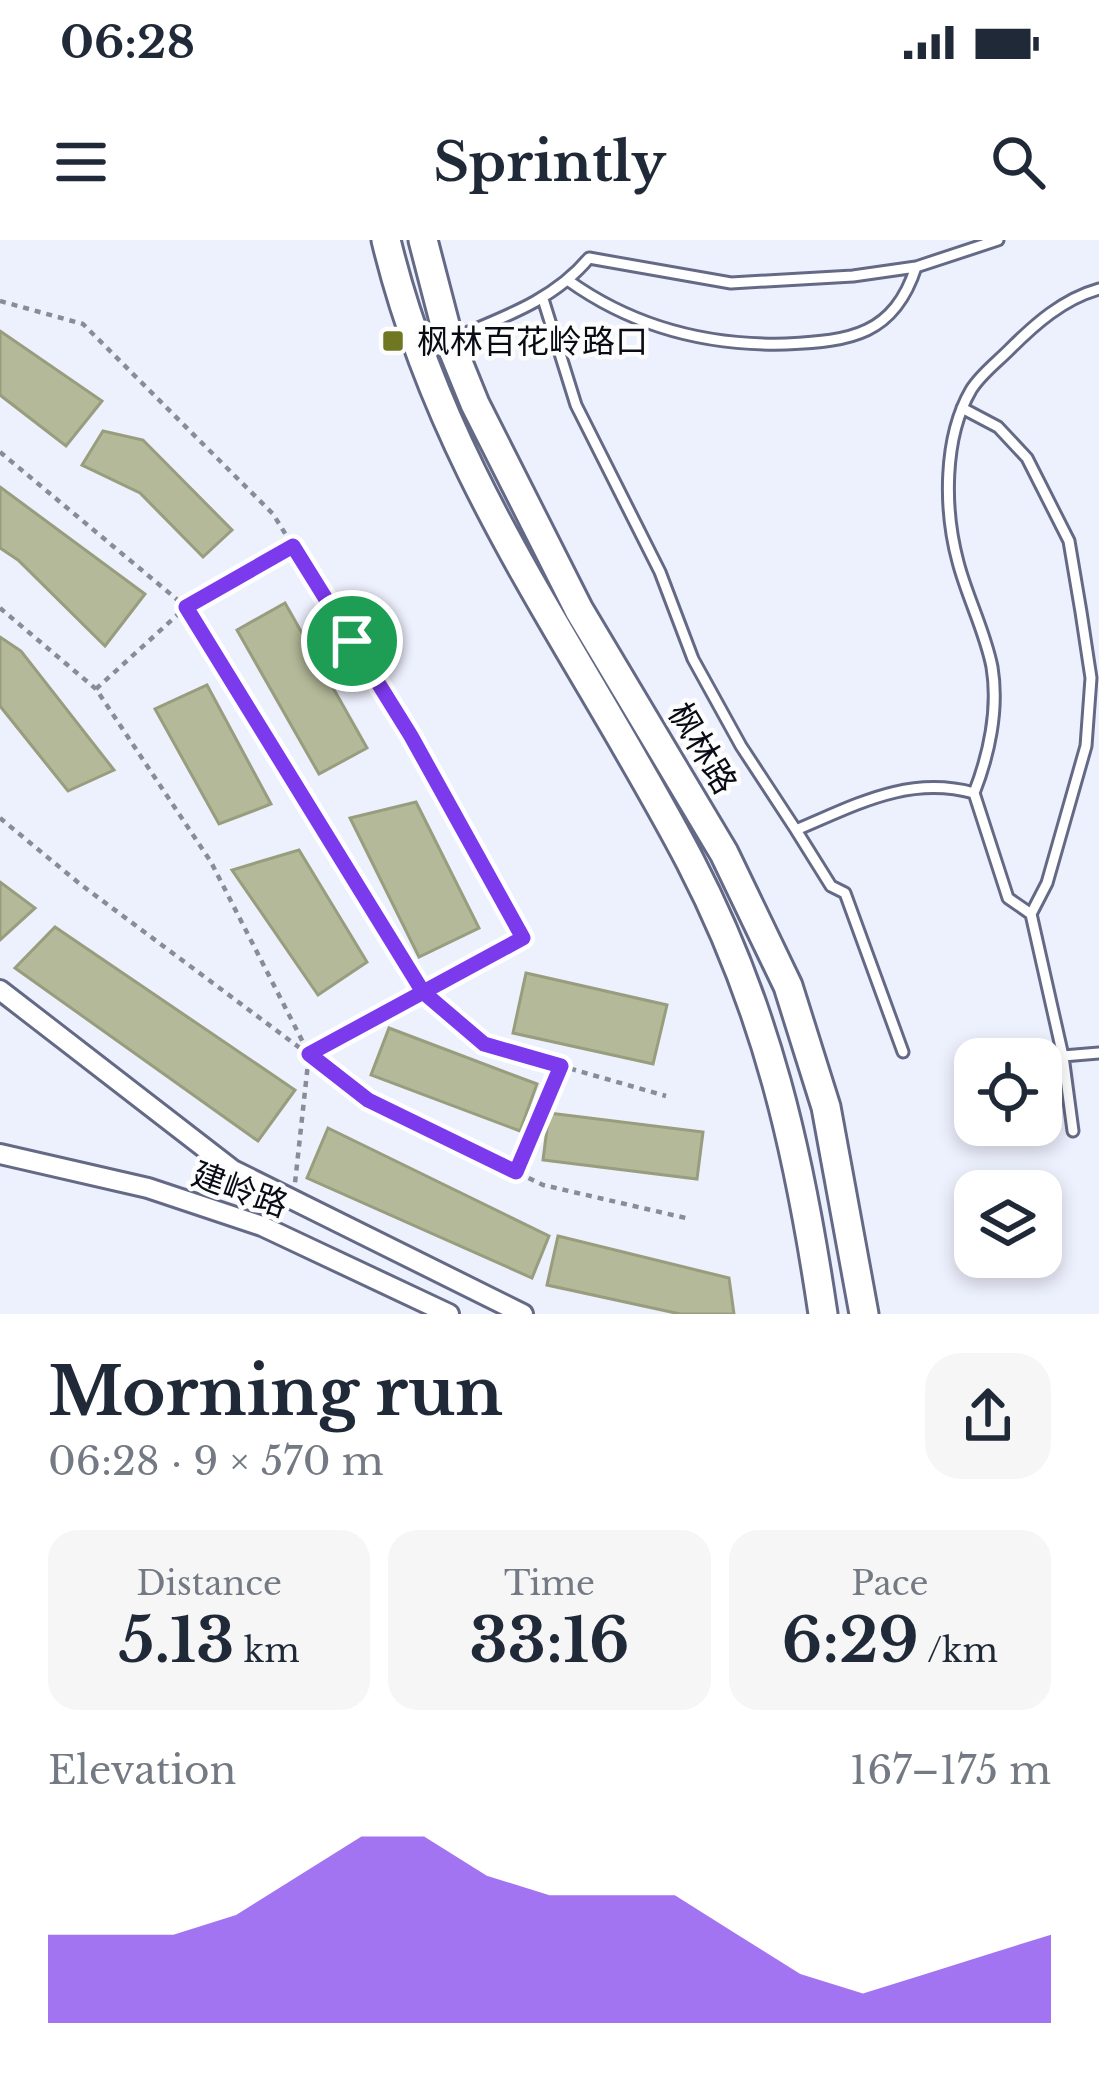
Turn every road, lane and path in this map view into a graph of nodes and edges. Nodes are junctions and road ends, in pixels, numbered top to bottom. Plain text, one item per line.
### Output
1 (386, 240) edge
2 (423, 240) edge
3 (998, 240) edge
4 (916, 267) junction
5 (569, 281) junction
6 (1099, 289) edge
7 (542, 299) junction
8 (0, 301) edge
9 (449, 340) junction
10 (962, 408) junction
11 (0, 452) edge
12 (293, 546) junction
13 (186, 607) junction
14 (0, 608) edge
15 (96, 689) junction
16 (974, 793) junction
17 (0, 818) edge
18 (796, 830) junction
19 (1031, 914) junction
20 (0, 990) edge
21 (423, 992) junction
22 (903, 1052) dead end
23 (1099, 1053) edge
24 (309, 1054) junction
25 (1063, 1056) junction
26 (561, 1066) junction
27 (666, 1096) dead end
28 (1073, 1131) dead end
29 (0, 1154) edge
30 (516, 1172) junction
31 (293, 1200) junction
32 (691, 1220) dead end
33 (448, 1314) edge
34 (523, 1314) edge
35 (823, 1314) edge
36 (864, 1314) edge

1 - 35 main road, 枫林路
2 - 9 main road, 枫林路
3 - 4 lane
4 - 5 lane
4 - 5 lane
5 - 7 lane
6 - 10 lane
7 - 9 lane
7 - 18 lane
8 - 12 path
9 - 36 main road, 枫林路
10 - 16 lane
10 - 19 lane
11 - 13 path
12 - 13 path
12 - 21 path
13 - 15 path
13 - 21 path
14 - 15 path
15 - 24 path
16 - 18 lane
16 - 19 lane
17 - 24 path
18 - 22 lane
19 - 25 lane
20 - 31 street
21 - 24 path
21 - 26 path
23 - 25 lane
24 - 30 path
24 - 31 path
25 - 28 lane
26 - 27 path
26 - 30 path
29 - 33 street, 建岭路
30 - 32 path
31 - 34 street

